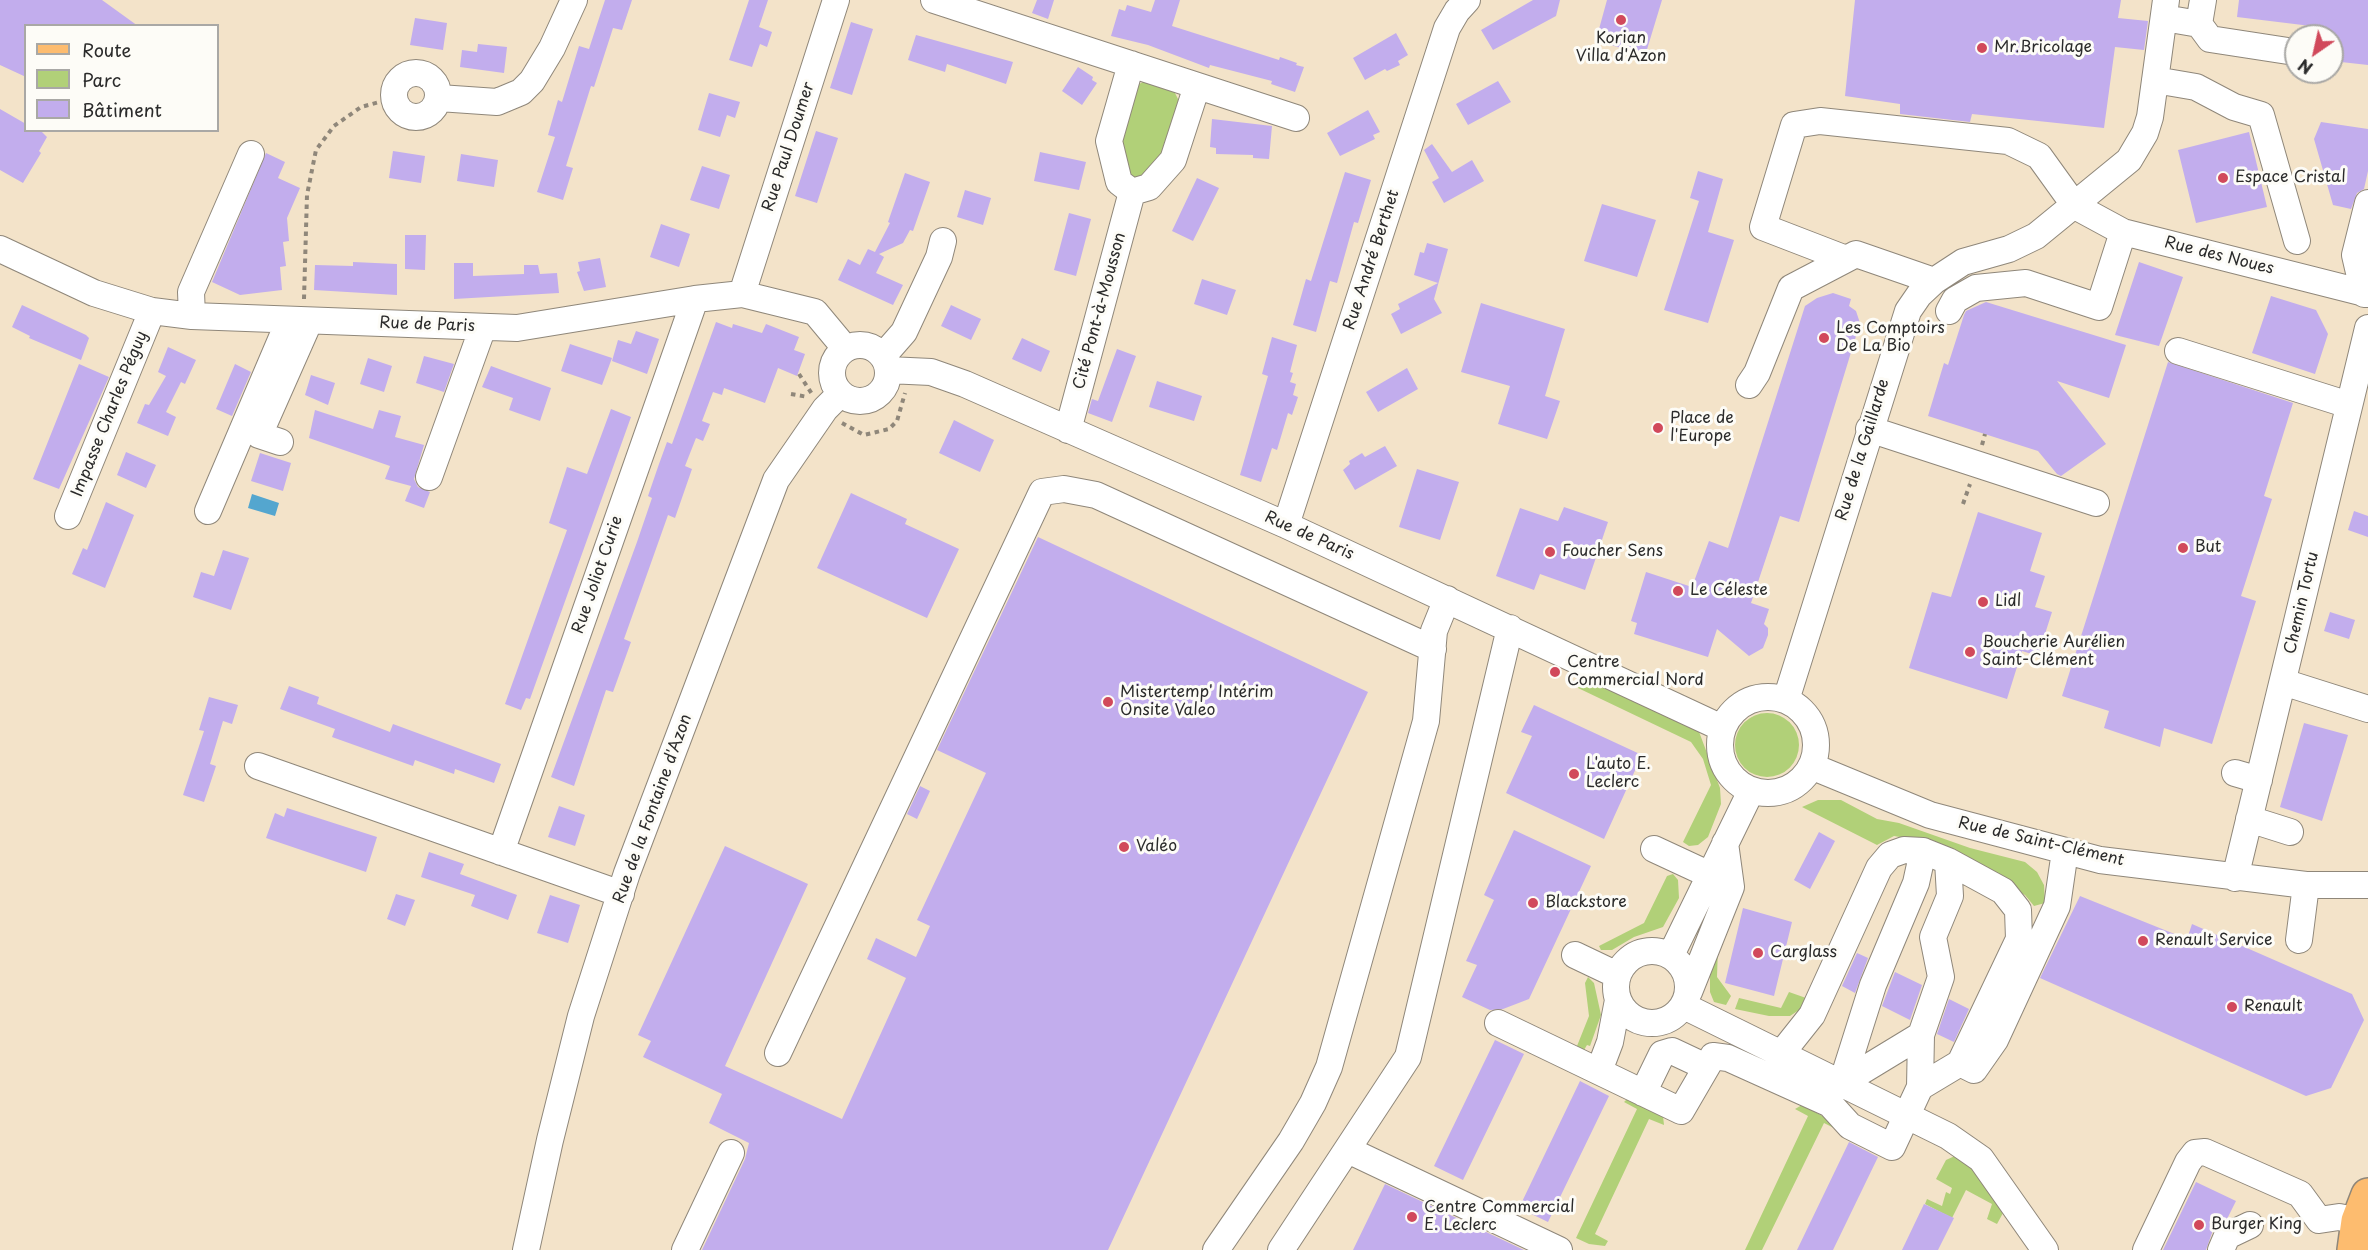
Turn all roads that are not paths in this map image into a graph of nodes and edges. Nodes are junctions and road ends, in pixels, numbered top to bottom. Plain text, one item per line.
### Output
1 (574, 0) edge
2 (836, 0) edge
3 (934, 0) edge
4 (1467, 0) edge
5 (2165, 9) edge
6 (2201, 12) edge
7 (2284, 50) edge
8 (1131, 64) junction
9 (2155, 80) junction
10 (1197, 86) junction
11 (439, 98) junction
12 (1296, 118) dead end
13 (251, 154) dead end
14 (1132, 192) junction
15 (2368, 203) edge
16 (2075, 207) junction
17 (2123, 232) junction
18 (943, 241) dead end
19 (2297, 241) dead end
20 (0, 249) edge
21 (1846, 259) junction
22 (1934, 281) junction
23 (742, 294) junction
24 (2366, 294) edge
25 (695, 299) junction
26 (152, 311) junction
27 (1949, 311) dead end
28 (192, 316) junction
29 (300, 321) junction
30 (483, 327) junction
31 (2368, 328) edge
32 (845, 348) junction
33 (2178, 351) dead end
34 (892, 371) junction
35 (1753, 379) dead end
36 (840, 394) junction
37 (2349, 405) junction
38 (1869, 429) junction
39 (1068, 430) junction
40 (280, 442) dead end
41 (429, 477) dead end
42 (2096, 503) dead end
43 (208, 511) dead end
44 (68, 516) dead end
45 (1286, 525) junction
46 (1447, 599) junction
47 (1515, 630) junction
48 (1432, 649) junction
49 (2283, 682) junction
50 (1786, 700) junction
51 (2368, 709) edge
52 (1722, 728) junction
53 (258, 766) dead end
54 (1811, 766) junction
55 (2235, 773) dead end
56 (2259, 780) junction
57 (1751, 791) junction
58 (2249, 819) junction
59 (2290, 832) dead end
60 (1725, 843) junction
61 (1654, 849) dead end
62 (2065, 850) junction
63 (1923, 851) junction
64 (501, 852) junction
65 (1948, 861) junction
66 (1710, 875) junction
67 (2235, 878) junction
68 (2306, 885) junction
69 (2363, 887) edge
70 (621, 894) junction
71 (2299, 940) dead end
72 (1671, 955) junction
73 (1575, 956) dead end
74 (1618, 988) junction
75 (1686, 999) junction
76 (1498, 1023) dead end
77 (1644, 1023) junction
78 (1921, 1035) junction
79 (778, 1053) dead end
80 (1781, 1054) junction
81 (1960, 1063) junction
82 (1707, 1067) junction
83 (1599, 1071) junction
84 (1842, 1083) junction
85 (1920, 1087) junction
86 (1643, 1093) junction
87 (1907, 1114) junction
88 (1348, 1150) junction
89 (732, 1153) dead end
90 (2360, 1222) edge
91 (2250, 1224) dead end
92 (526, 1250) edge
93 (685, 1250) edge
94 (1216, 1250) edge
95 (1281, 1250) edge
96 (1559, 1250) edge
97 (2045, 1250) edge
98 (2146, 1250) edge
99 (2221, 1250) edge

1 - 11 street
2 - 23 street, Rue Paul Doumer
3 - 8 street
4 - 45 street, Rue André Berthet
5 - 6 street
5 - 9 street, Rue de la Gaillarde
6 - 7 street
8 - 10 street
8 - 14 street
9 - 16 street, Rue de la Gaillarde
9 - 19 street
10 - 12 street
10 - 14 street
11 - 11 street
13 - 28 street
14 - 39 street, Cité Pont-à-Mousson
15 - 24 street
16 - 17 street, Rue des Noues
16 - 21 street
16 - 22 street, Rue de la Gaillarde
17 - 24 street, Rue des Noues
17 - 27 street
18 - 34 street
20 - 26 street, Rue de Paris
21 - 22 street
21 - 35 street
22 - 38 street, Rue de la Gaillarde
23 - 25 street, Rue de Paris
23 - 32 street, Rue de Paris
25 - 30 street, Rue de Paris
25 - 64 street, Rue Joliot Curie
26 - 28 street, Rue de Paris
26 - 44 street, Impasse Charles Péguy
28 - 29 street, Rue de Paris
29 - 30 street, Rue de Paris
29 - 40 street
29 - 43 street
30 - 41 street
31 - 37 street, Chemin Tortu
32 - 34 street
32 - 36 street
33 - 37 street
34 - 36 street
34 - 39 street, Rue de Paris
36 - 70 street, Rue de la Fontaine d'Azon
37 - 49 street, Chemin Tortu
38 - 42 street
38 - 50 street, Rue de la Gaillarde
39 - 45 street, Rue de Paris
45 - 46 street, Rue de Paris
46 - 47 street
46 - 48 street
47 - 52 street
47 - 88 street
48 - 79 street
48 - 94 street
49 - 51 street
49 - 56 street, Chemin Tortu
50 - 52 street
50 - 54 street
52 - 57 street
53 - 64 street
54 - 57 street
54 - 62 street, Rue de Saint-Clément
55 - 56 street
56 - 58 street, Chemin Tortu
57 - 60 street
58 - 59 street
58 - 67 street, Chemin Tortu
60 - 66 street
60 - 75 street
61 - 66 street
62 - 67 street, Rue de Saint-Clément
62 - 81 street
63 - 65 street
63 - 80 street
63 - 84 street
64 - 70 street
65 - 78 street
65 - 81 street
66 - 72 street
67 - 68 street, Rue de Saint-Clément
68 - 69 street, Rue de Saint-Clément
68 - 71 street
70 - 92 street, Rue de la Fontaine d'Azon
72 - 74 street
72 - 75 street
73 - 74 street
74 - 77 street
74 - 83 street
75 - 77 street
75 - 80 street
76 - 83 street
77 - 83 street
78 - 84 street
78 - 85 street
80 - 84 street
81 - 85 street
82 - 86 street
82 - 86 street
82 - 87 street
83 - 86 street
84 - 87 street
85 - 87 street
87 - 97 street
88 - 95 street
88 - 96 street
89 - 93 street
90 - 98 street
91 - 99 street

